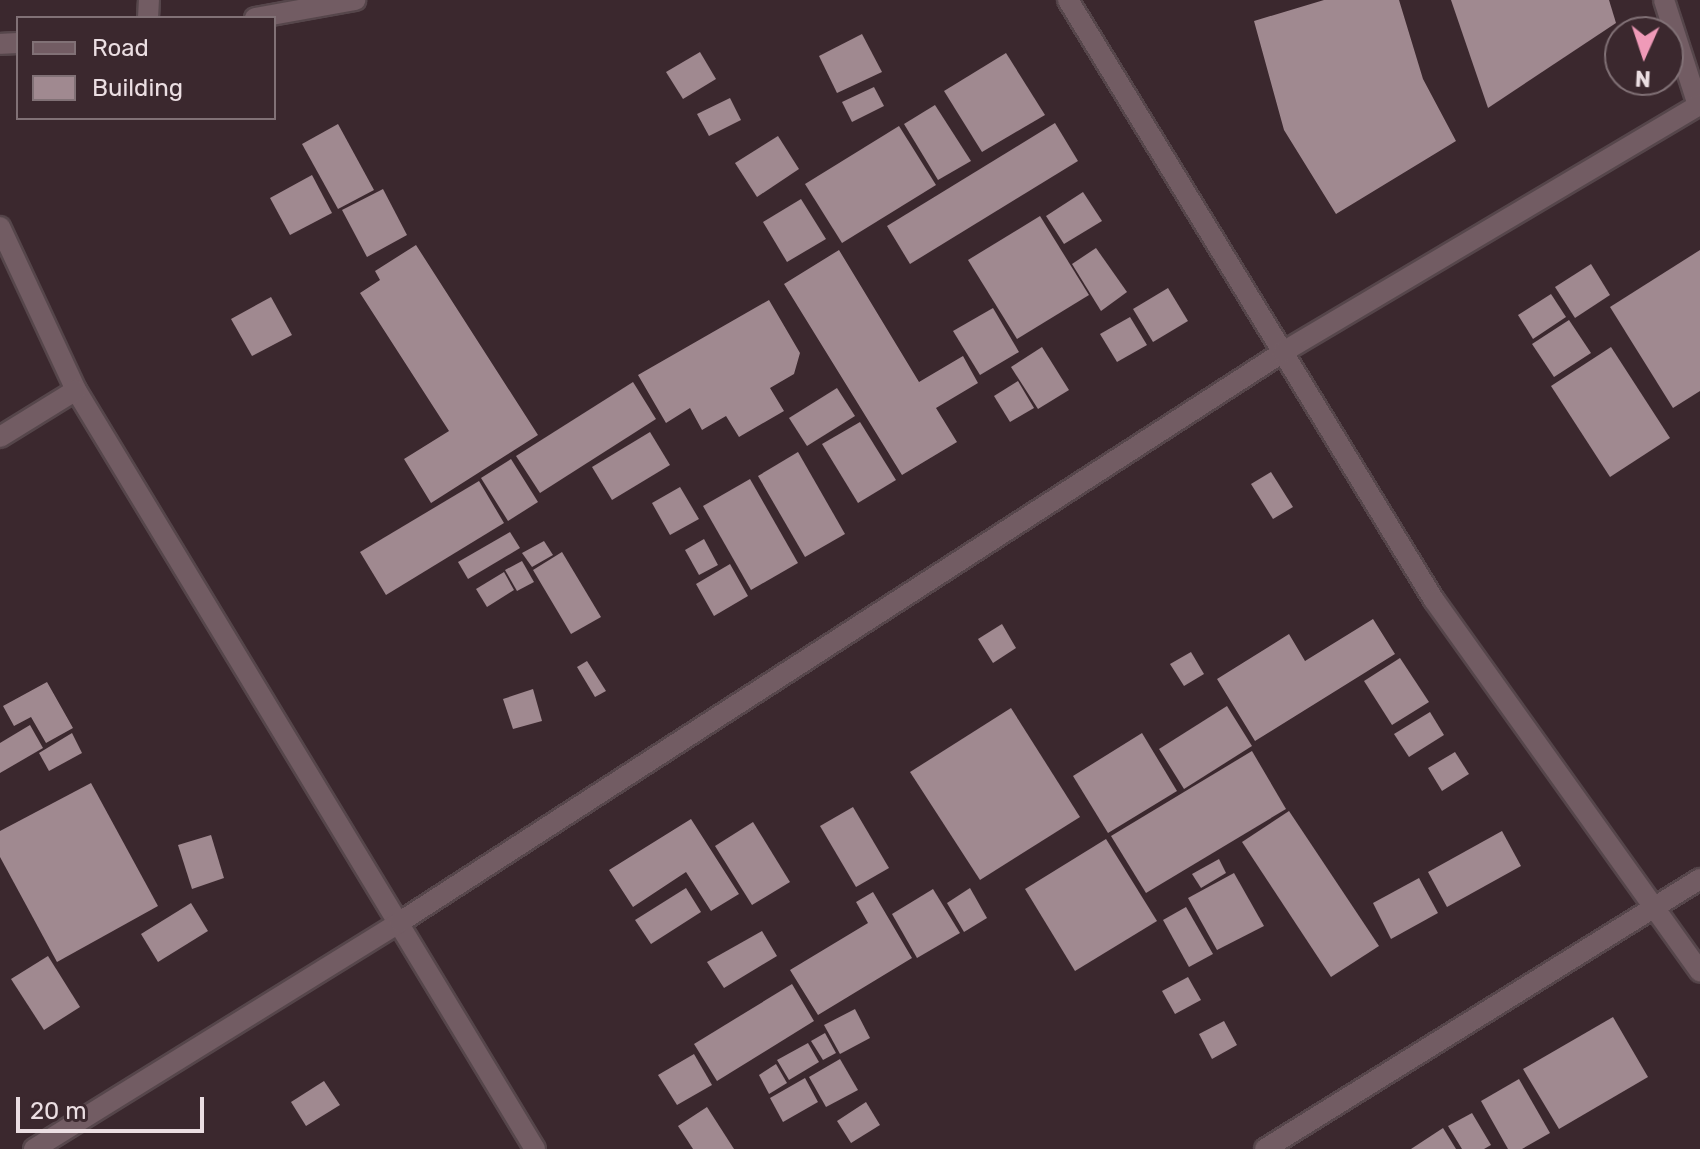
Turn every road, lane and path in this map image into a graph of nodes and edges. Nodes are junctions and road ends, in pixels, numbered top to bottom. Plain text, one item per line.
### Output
1 (355, 0) edge
2 (1068, 0) edge
3 (1664, 0) edge
4 (266, 16) edge
5 (1699, 104) edge
6 (0, 227) edge
7 (1283, 352) junction
8 (76, 390) junction
9 (0, 437) edge
10 (1700, 879) edge
11 (1655, 906) junction
12 (400, 922) junction
13 (1700, 972) edge
14 (34, 1149) edge
15 (535, 1149) edge
16 (1265, 1149) edge

1 - 4 street
2 - 7 street
3 - 5 street
5 - 7 street
6 - 8 street
7 - 11 street
7 - 12 street
8 - 9 street
8 - 12 street
10 - 11 street
11 - 13 street
11 - 16 street
12 - 14 street
12 - 15 street

